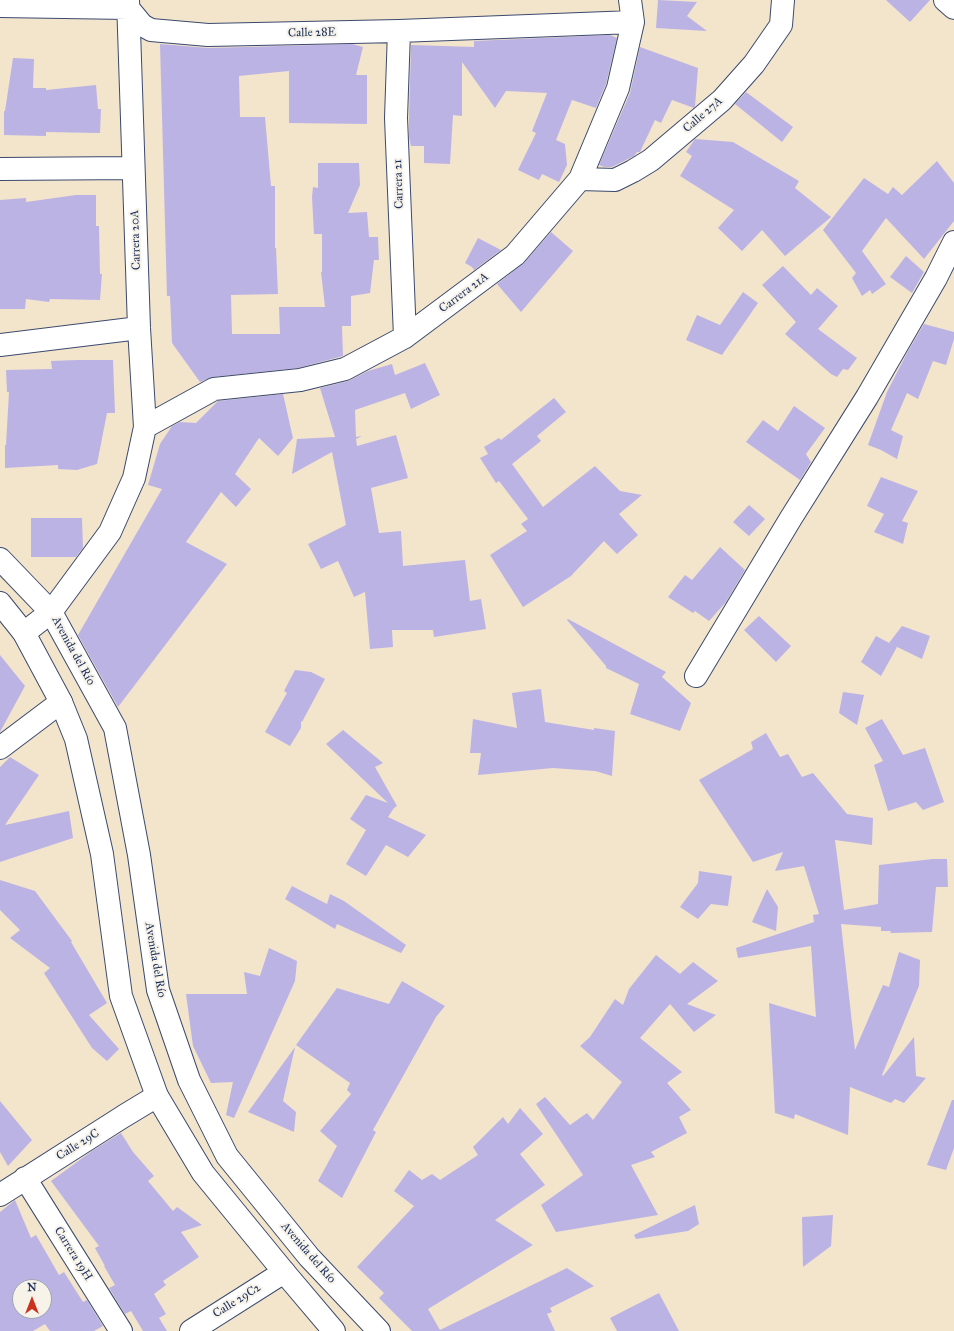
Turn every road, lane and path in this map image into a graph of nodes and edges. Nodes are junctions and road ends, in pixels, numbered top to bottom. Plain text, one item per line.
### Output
1 (630, 0) edge
2 (783, 0) edge
3 (945, 0) edge
4 (128, 4) edge
5 (0, 6) edge
6 (954, 8) edge
7 (633, 22) junction
8 (399, 31) junction
9 (0, 168) edge
10 (133, 168) junction
11 (580, 179) junction
12 (954, 242) edge
13 (139, 328) junction
14 (405, 337) junction
15 (0, 345) edge
16 (145, 427) junction
17 (0, 560) edge
18 (0, 604) edge
19 (51, 612) junction
20 (24, 633) junction
21 (696, 676) dead end
22 (61, 702) junction
23 (0, 748) edge
24 (157, 1096) junction
25 (25, 1178) junction
26 (0, 1195) edge
27 (284, 1272) junction
28 (121, 1331) edge
29 (191, 1331) edge
30 (334, 1331) edge
31 (379, 1331) edge

1 - 7 street, Carrera 21A
2 - 11 street, Calle 27A
3 - 6 street
4 - 5 street
4 - 8 street, Calle 28E
4 - 10 street, Carrera 20A
7 - 8 street, Calle 28E
7 - 11 street, Carrera 21A
8 - 14 street, Carrera 21
9 - 10 street
10 - 13 street, Carrera 20A
11 - 14 street, Carrera 21A
12 - 21 street
13 - 15 street
13 - 16 street, Carrera 20A
14 - 16 street, Carrera 21A
16 - 19 street, Carrera 20A
17 - 19 street, Avenida del Río
18 - 20 street
19 - 20 street, Carrera 20A
19 - 31 street, Avenida del Río
20 - 22 street
22 - 23 street
22 - 24 street
24 - 25 street, Calle 29C
24 - 27 street
25 - 26 street, Calle 29C
25 - 28 street, Carrera 19H
27 - 29 street, Calle 29C2
27 - 30 street

